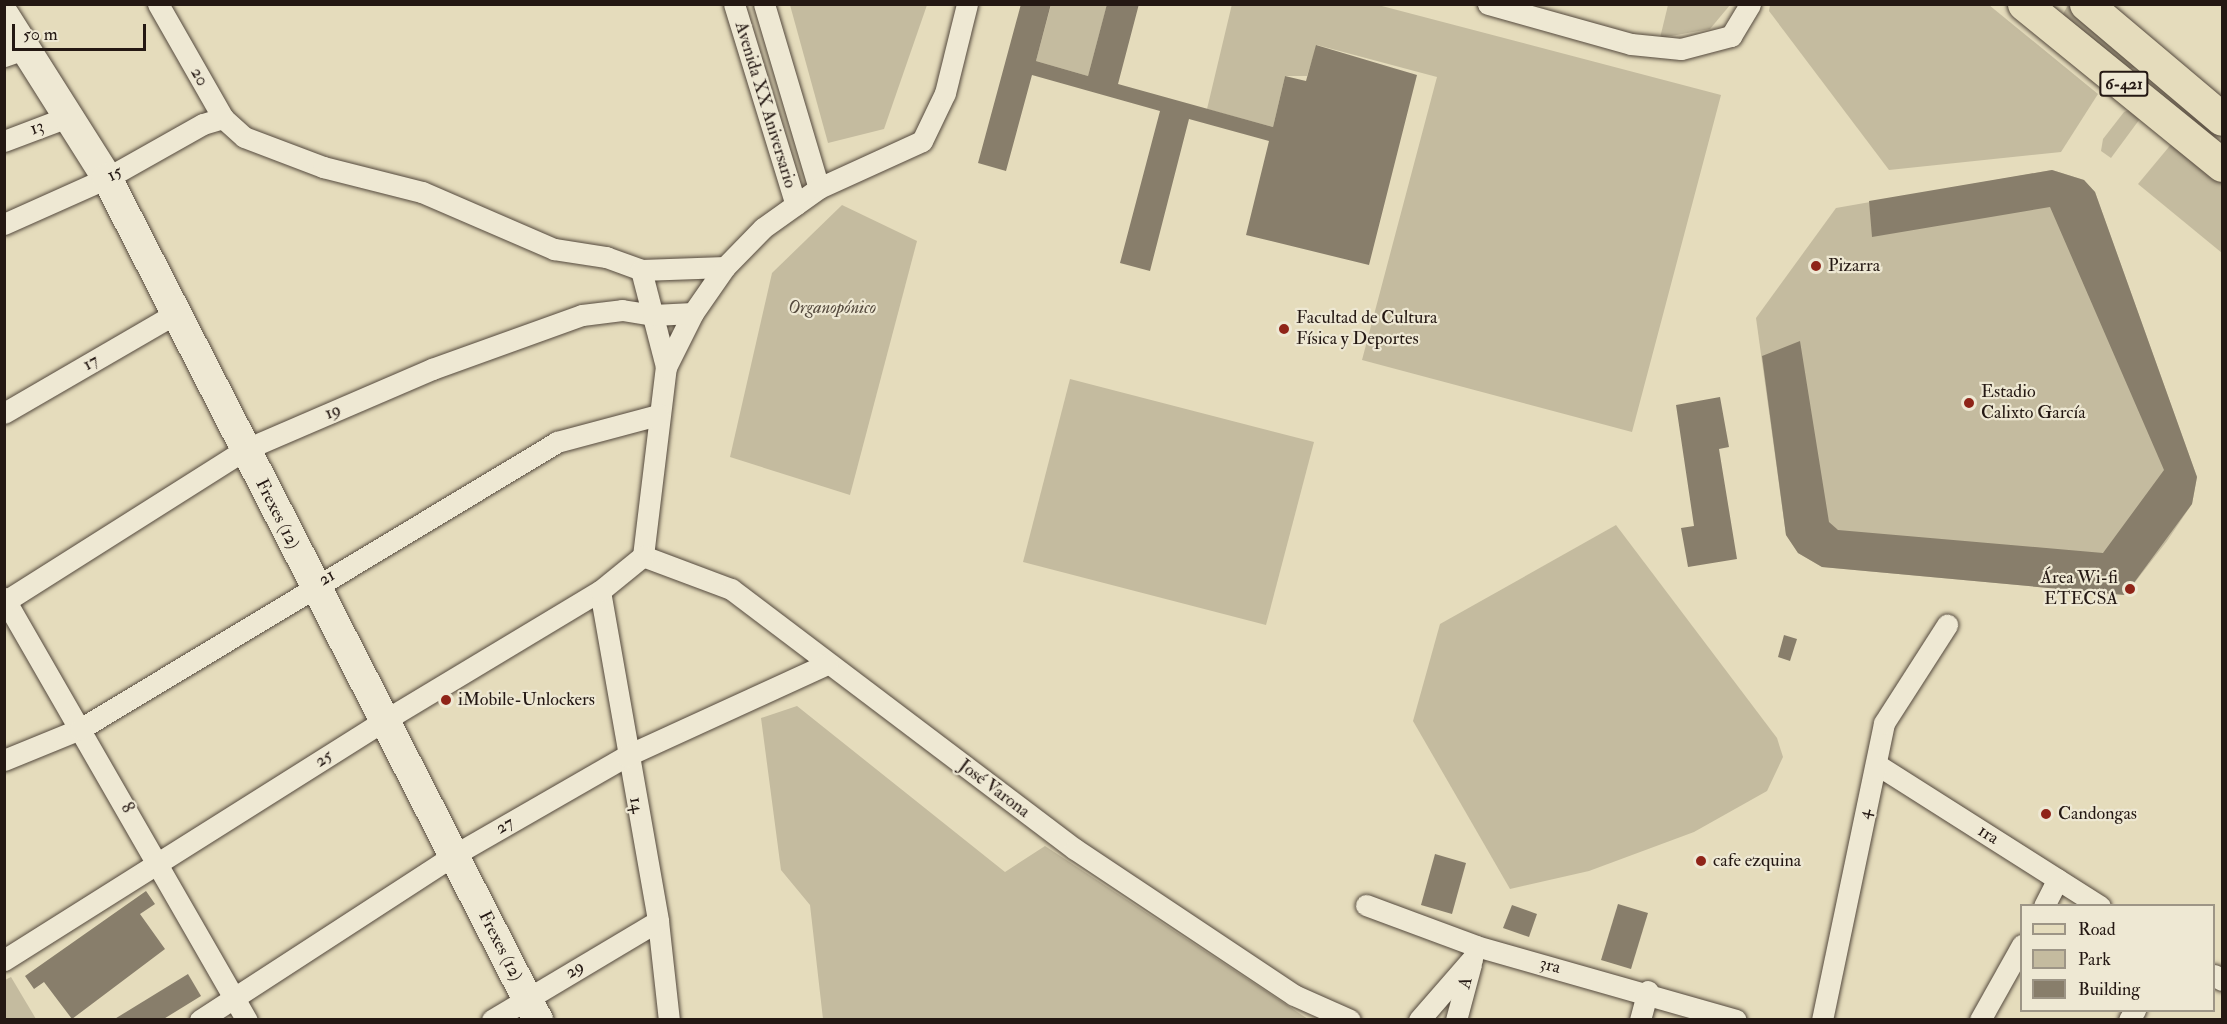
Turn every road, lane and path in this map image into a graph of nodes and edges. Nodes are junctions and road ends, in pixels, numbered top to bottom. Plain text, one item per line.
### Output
1 (158, 4) edge
2 (734, 4) edge
3 (764, 4) edge
4 (968, 4) edge
5 (1488, 4) edge
6 (1750, 4) edge
7 (2024, 4) edge
8 (2086, 4) edge
9 (4, 15) edge
10 (16, 52) edge
11 (70, 116) junction
12 (223, 118) junction
13 (2223, 119) edge
14 (4, 141) edge
15 (2223, 165) edge
16 (107, 178) junction
17 (819, 188) junction
18 (796, 205) junction
19 (4, 224) edge
20 (725, 267) junction
21 (641, 270) junction
22 (178, 312) junction
23 (693, 313) junction
24 (653, 315) junction
25 (666, 367) junction
26 (4, 413) edge
27 (658, 415) junction
28 (244, 450) junction
29 (643, 555) junction
30 (314, 585) junction
31 (600, 591) junction
32 (5, 600) edge
33 (1947, 625) dead end
34 (827, 664) junction
35 (385, 720) junction
36 (80, 729) junction
37 (626, 756) junction
38 (4, 760) edge
39 (1876, 764) junction
40 (454, 855) junction
41 (160, 865) junction
42 (2058, 879) junction
43 (2045, 904) edge
44 (2097, 904) edge
45 (1366, 905) dead end
46 (658, 921) junction
47 (2020, 949) edge
48 (1474, 953) junction
49 (4, 960) edge
50 (1648, 991) junction
51 (235, 997) junction
52 (533, 1009) edge
53 (200, 1020) edge
54 (247, 1020) edge
55 (492, 1020) edge
56 (669, 1020) edge
57 (1350, 1020) edge
58 (1419, 1020) edge
59 (1456, 1020) edge
60 (1640, 1020) edge
61 (1736, 1020) edge
62 (1822, 1020) edge
63 (1980, 1020) edge

1 - 12 street, 20
2 - 18 street, Avenida XX Aniversario
3 - 17 street, Avenida XX Aniversario
4 - 17 street
5 - 6 street
7 - 15 main road, 6-421
8 - 13 main road, 6-421
9 - 10 main road, Frexes (12)
10 - 11 main road, Frexes (12)
11 - 14 street, 13
11 - 16 main road, Frexes (12)
12 - 16 street, 15
12 - 21 street, 20
16 - 19 street, 15
16 - 22 main road, Frexes (12)
17 - 18 street
18 - 20 street
20 - 21 street
20 - 23 street
21 - 24 street
22 - 26 street, 17
22 - 28 main road, Frexes (12)
23 - 24 street, 19
23 - 25 street
24 - 25 street
24 - 28 street, 19
25 - 27 street
27 - 29 street
27 - 30 street, 21
28 - 30 main road, Frexes (12)
28 - 32 street, 19
29 - 31 street, 25
29 - 34 street, José Varona
30 - 35 main road, Frexes (12)
30 - 36 street, 21
31 - 35 street, 25
31 - 37 street, 14
32 - 36 street, 8
33 - 39 street, 4
34 - 37 street, 27
34 - 57 street, José Varona
35 - 40 main road, Frexes (12)
35 - 41 street, 25
36 - 38 street, 21
36 - 41 street, 8
37 - 40 street, 27
37 - 46 street, 14
39 - 42 street, 1ra
39 - 62 street, 4
40 - 51 street, 27
40 - 52 main road, Frexes (12)
41 - 49 street, 25
41 - 51 street, 8
42 - 43 street
42 - 44 street, 1ra
45 - 48 street, 3ra
46 - 52 street, 29
46 - 56 street, 14
47 - 63 street
48 - 50 street, 3ra
48 - 58 street
48 - 59 street, A
50 - 60 street
50 - 61 street, 3ra
51 - 53 street, 27
51 - 54 street, 8
52 - 55 street, 29

